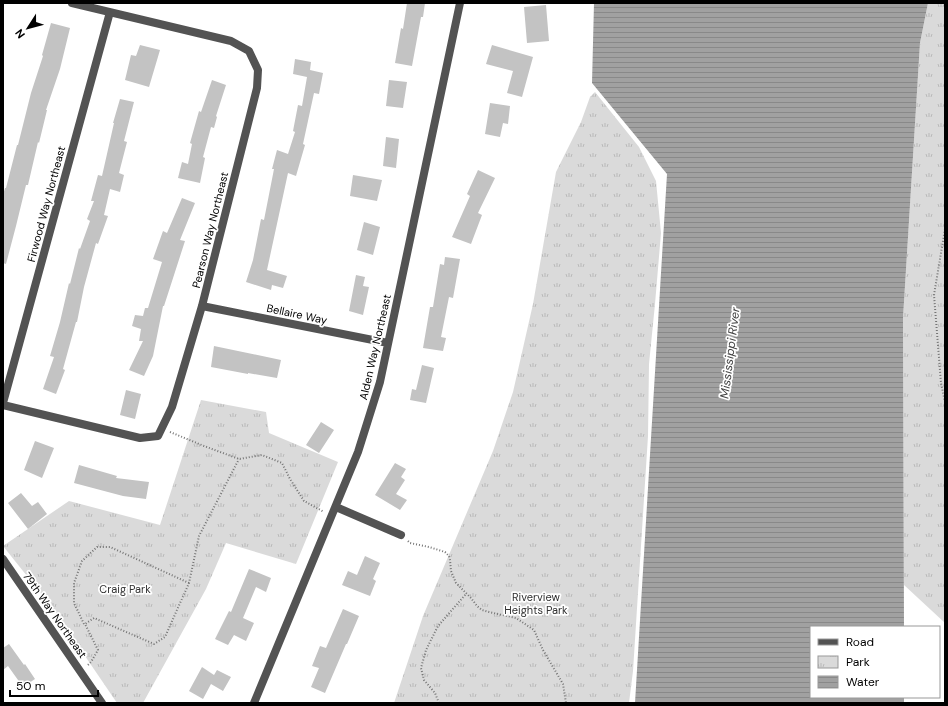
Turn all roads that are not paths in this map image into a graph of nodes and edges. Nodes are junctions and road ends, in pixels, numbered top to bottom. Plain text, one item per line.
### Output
1 (72, 3) edge
2 (460, 3) edge
3 (110, 12) junction
4 (202, 306) junction
5 (388, 344) junction
6 (3, 404) edge
7 (336, 507) junction
8 (401, 535) road end
9 (3, 559) edge
10 (102, 703) edge
11 (254, 703) edge

1 - 3 street, Pearson Way Northeast
2 - 5 street, Alden Way Northeast
3 - 4 street, Pearson Way Northeast
3 - 6 street, Firwood Way Northeast
4 - 5 street, Bellaire Way
4 - 6 street, Pearson Way Northeast
5 - 7 street, Alden Way Northeast
7 - 8 street
7 - 11 street, Alden Way Northeast
9 - 10 street, 79th Way Northeast

